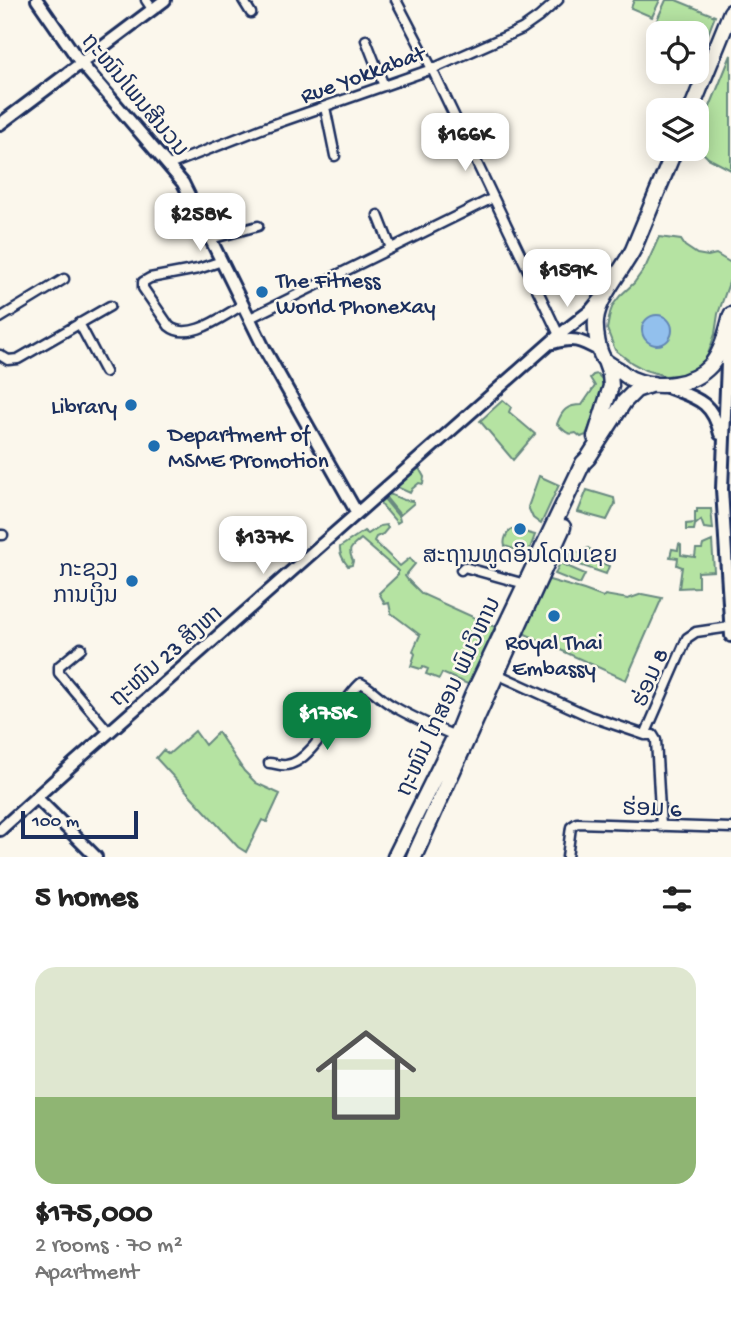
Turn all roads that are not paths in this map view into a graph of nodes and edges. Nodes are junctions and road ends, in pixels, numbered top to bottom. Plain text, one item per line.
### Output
1 (37, 0) edge
2 (165, 0) edge
3 (243, 0) edge
4 (396, 0) edge
5 (558, 0) edge
6 (149, 5) edge
7 (731, 12) edge
8 (251, 13) dead end
9 (366, 40) dead end
10 (80, 62) junction
11 (432, 69) junction
12 (384, 86) junction
13 (696, 98) edge
14 (325, 107) junction
15 (0, 124) edge
16 (335, 156) dead end
17 (671, 161) edge
18 (169, 165) junction
19 (493, 198) junction
20 (378, 215) dead end
21 (258, 226) dead end
22 (210, 239) junction
23 (391, 248) junction
24 (222, 261) junction
25 (64, 279) dead end
26 (607, 292) junction
27 (243, 305) junction
28 (110, 306) dead end
29 (0, 318) edge
30 (250, 318) junction
31 (730, 320) edge
32 (79, 323) junction
33 (559, 335) junction
34 (547, 345) junction
35 (0, 355) edge
36 (602, 355) junction
37 (104, 372) dead end
38 (657, 385) junction
39 (722, 447) junction
40 (588, 458) junction
41 (727, 464) edge
42 (357, 513) junction
43 (561, 520) junction
44 (461, 570) dead end
45 (525, 584) junction
46 (730, 627) edge
47 (731, 636) edge
48 (80, 648) dead end
49 (497, 674) junction
50 (109, 733) junction
51 (645, 735) junction
52 (455, 736) junction
53 (269, 763) dead end
54 (36, 797) junction
55 (661, 827) junction
56 (731, 828) edge
57 (0, 830) edge
58 (96, 857) edge
59 (395, 857) edge
60 (414, 857) edge
61 (567, 857) edge

1 - 10 street, ຖະໜົນໂພນສີນວນ
2 - 6 street
3 - 8 street
4 - 11 street
5 - 11 street, Rue Yokkabat
6 - 10 street
7 - 13 highway
9 - 12 street
10 - 15 street
10 - 18 street, ຖະໜົນໂພນສີນວນ
11 - 12 street, Rue Yokkabat
11 - 19 street
12 - 14 street, Rue Yokkabat
14 - 16 street
14 - 18 street, Rue Yokkabat
17 - 26 highway
18 - 22 street, ຖະໜົນໂພນສີນວນ
19 - 23 street
19 - 33 street
20 - 23 street
21 - 22 street
22 - 24 street, ຖະໜົນໂພນສີນວນ
23 - 30 street
24 - 27 street, ຖະໜົນໂພນສີນວນ
24 - 27 street
25 - 29 street
26 - 33 street, ຖະໜົນ 23 ສິງຫາ
26 - 36 highway
27 - 30 street, ຖະໜົນໂພນສີນວນ
28 - 32 street
30 - 42 street, ຖະໜົນໂພນສີນວນ
31 - 38 highway
31 - 39 street
32 - 35 street
32 - 37 street
33 - 34 street, ຖະໜົນ 23 ສິງຫາ
34 - 36 street
34 - 42 street, ຖະໜົນ 23 ສິງຫາ
36 - 38 highway
36 - 40 highway
38 - 39 street
38 - 40 highway
39 - 41 street
40 - 43 highway, ຖະໜົນ ໄກສອນ ພົມວິຫານ
41 - 46 street
42 - 50 street, ຖະໜົນ 23 ສິງຫາ
43 - 45 highway, ຖະໜົນ ໄກສອນ ພົມວິຫານ
43 - 49 highway, ຖະໜົນ ໄກສອນ ພົມວິຫານ
44 - 45 street
45 - 52 highway, ຖະໜົນ ໄກສອນ ພົມວິຫານ
46 - 47 street
46 - 51 street, ຮ່ອມ 8
48 - 50 street
49 - 51 street
49 - 60 highway, ຖະໜົນ ໄກສອນ ພົມວິຫານ
50 - 54 street, ຖະໜົນ 23 ສິງຫາ
51 - 55 street
52 - 53 street
52 - 59 highway, ຖະໜົນ ໄກສອນ ພົມວິຫານ
54 - 57 street, ຖະໜົນ 23 ສິງຫາ
54 - 58 street
55 - 56 street, ຮ່ອມ 6
55 - 61 street, ຮ່ອມ 6

